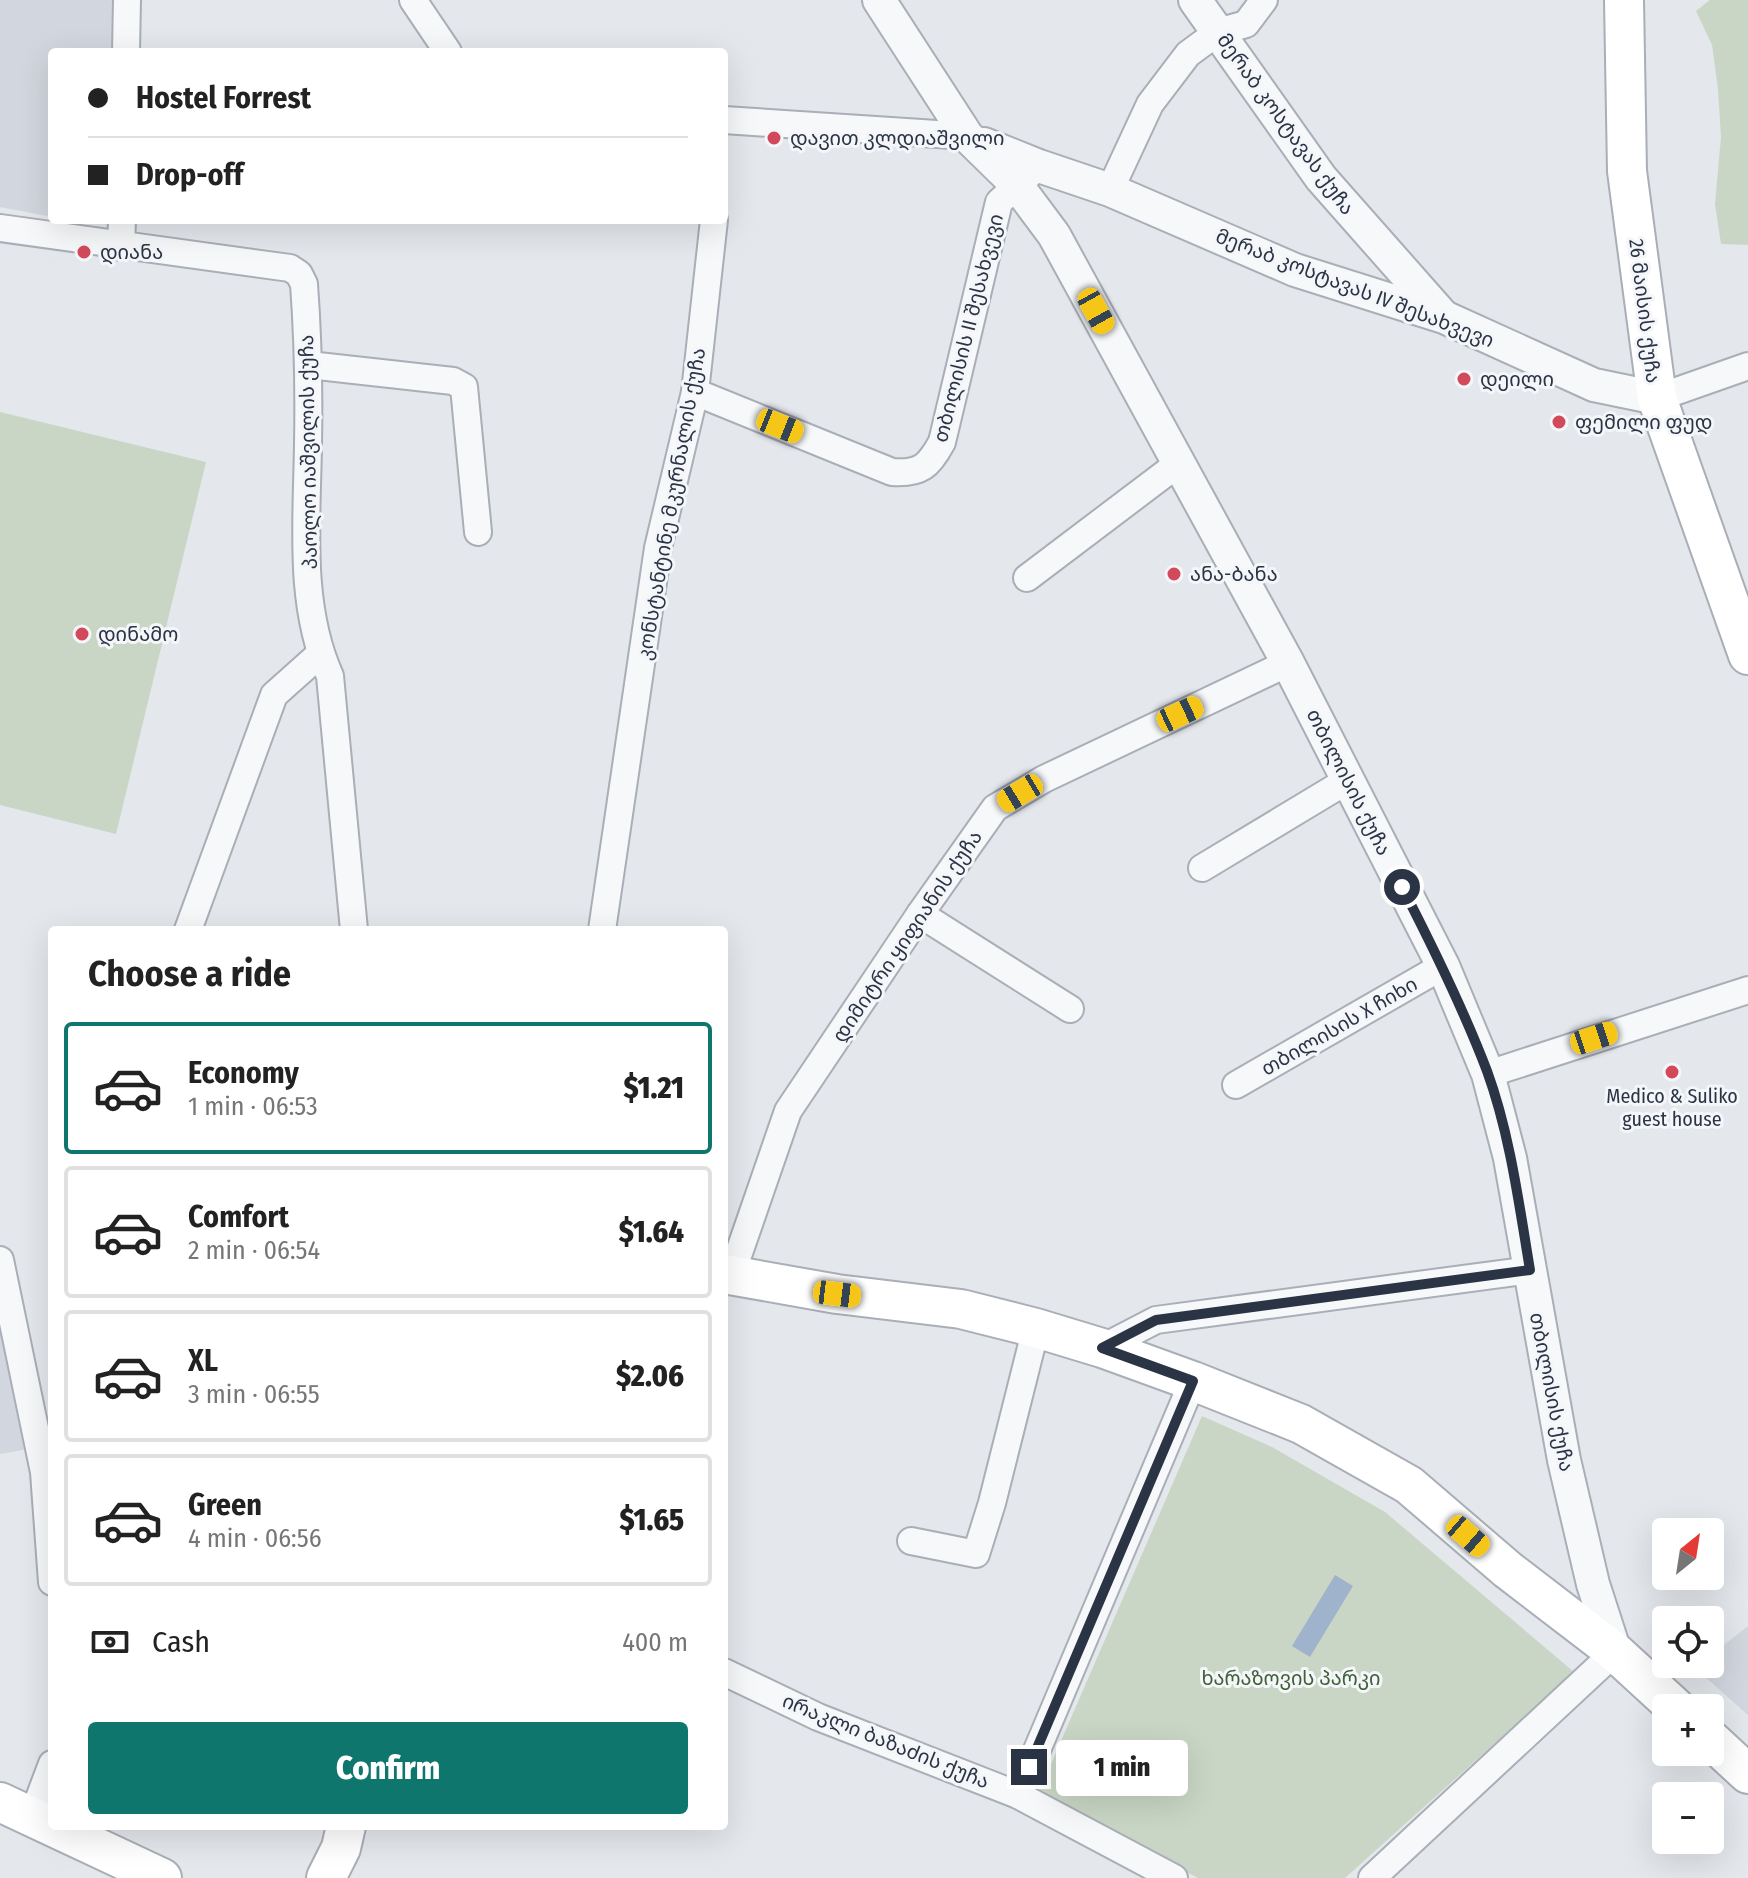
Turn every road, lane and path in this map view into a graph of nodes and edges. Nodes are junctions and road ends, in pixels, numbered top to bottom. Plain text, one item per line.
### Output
1 (127, 0) edge
2 (413, 0) edge
3 (879, 0) edge
4 (1195, 0) edge
5 (1264, 0) edge
6 (1624, 0) edge
7 (1218, 32) junction
8 (126, 48) edge
9 (445, 48) edge
10 (728, 122) edge
11 (967, 136) junction
12 (1028, 175) junction
13 (1110, 190) junction
14 (122, 224) edge
15 (714, 224) edge
16 (0, 228) edge
17 (121, 247) junction
18 (1444, 317) junction
19 (309, 365) junction
20 (1748, 366) edge
21 (695, 392) junction
22 (1657, 398) junction
23 (1179, 463) junction
24 (478, 532) dead end
25 (1027, 578) dead end
26 (1745, 638) edge
27 (320, 654) junction
28 (1288, 663) junction
29 (1348, 780) junction
30 (1202, 868) dead end
31 (920, 914) junction
32 (189, 926) edge
33 (354, 926) edge
34 (603, 926) edge
35 (1443, 966) junction
36 (1748, 990) edge
37 (1070, 1009) dead end
38 (1488, 1074) junction
39 (1236, 1085) dead end
40 (0, 1260) edge
41 (1530, 1270) junction
42 (728, 1272) edge
43 (728, 1275) edge
44 (1036, 1328) junction
45 (1102, 1348) junction
46 (1193, 1381) junction
47 (48, 1527) edge
48 (911, 1541) dead end
49 (1615, 1652) junction
50 (728, 1674) edge
51 (1661, 1694) edge
52 (1724, 1752) edge
53 (48, 1769) edge
54 (1748, 1774) edge
55 (1018, 1795) junction
56 (16, 1810) edge
57 (48, 1825) edge
58 (59, 1830) edge
59 (345, 1830) edge
60 (162, 1878) edge
61 (326, 1878) edge
62 (1174, 1878) edge
63 (1372, 1878) edge

1 - 8 street
2 - 9 street
3 - 11 street
4 - 7 street, მერაბ კოსტავას ქუჩა
5 - 7 street
6 - 22 main road, 26 მაისის ქუჩა
7 - 13 street
7 - 18 street, მერაბ კოსტავას ქუჩა
10 - 11 street
11 - 12 street, მერაბ კოსტავას IV შესახვევი
12 - 13 street, მერაბ კოსტავას IV შესახვევი
12 - 21 street, თბილისის II შესახვევი
12 - 23 street, თბილისის ქუჩა
13 - 18 street, მერაბ კოსტავას IV შესახვევი
14 - 17 street
15 - 21 street, კონსტანტინე მკურნალის ქუჩა
16 - 17 street, პაოლო იაშვილის ქუჩა
17 - 19 street, პაოლო იაშვილის ქუჩა
18 - 22 street, მერაბ კოსტავას IV შესახვევი
19 - 24 street
19 - 27 street, პაოლო იაშვილის ქუჩა
20 - 22 street
21 - 34 street, კონსტანტინე მკურნალის ქუჩა
22 - 26 main road, 26 მაისის ქუჩა
23 - 25 street
23 - 28 street, თბილისის ქუჩა
27 - 32 street
27 - 33 street, პაოლო იაშვილის ქუჩა
28 - 29 street, თბილისის ქუჩა
28 - 31 street, დიმიტრი ყიფიანის ქუჩა
29 - 30 street
29 - 35 street, თბილისის ქუჩა
31 - 37 street
31 - 42 street, დიმიტრი ყიფიანის ქუჩა
35 - 38 street, თბილისის ქუჩა
35 - 39 street, თბილისის X ჩიხი
36 - 38 street
38 - 41 street, თბილისის ქუჩა
40 - 47 street
41 - 45 street
41 - 49 street, თბილისის ქუჩა
43 - 44 main road
44 - 45 main road
44 - 48 street
45 - 46 main road
46 - 49 main road
46 - 55 street
49 - 51 main road
49 - 63 street
50 - 55 street, ირაკლი ბაზაძის ქუჩა
52 - 54 main road
53 - 56 street
55 - 62 street, ირაკლი ბაზაძის ქუჩა
56 - 57 main road
58 - 60 main road
59 - 61 main road

